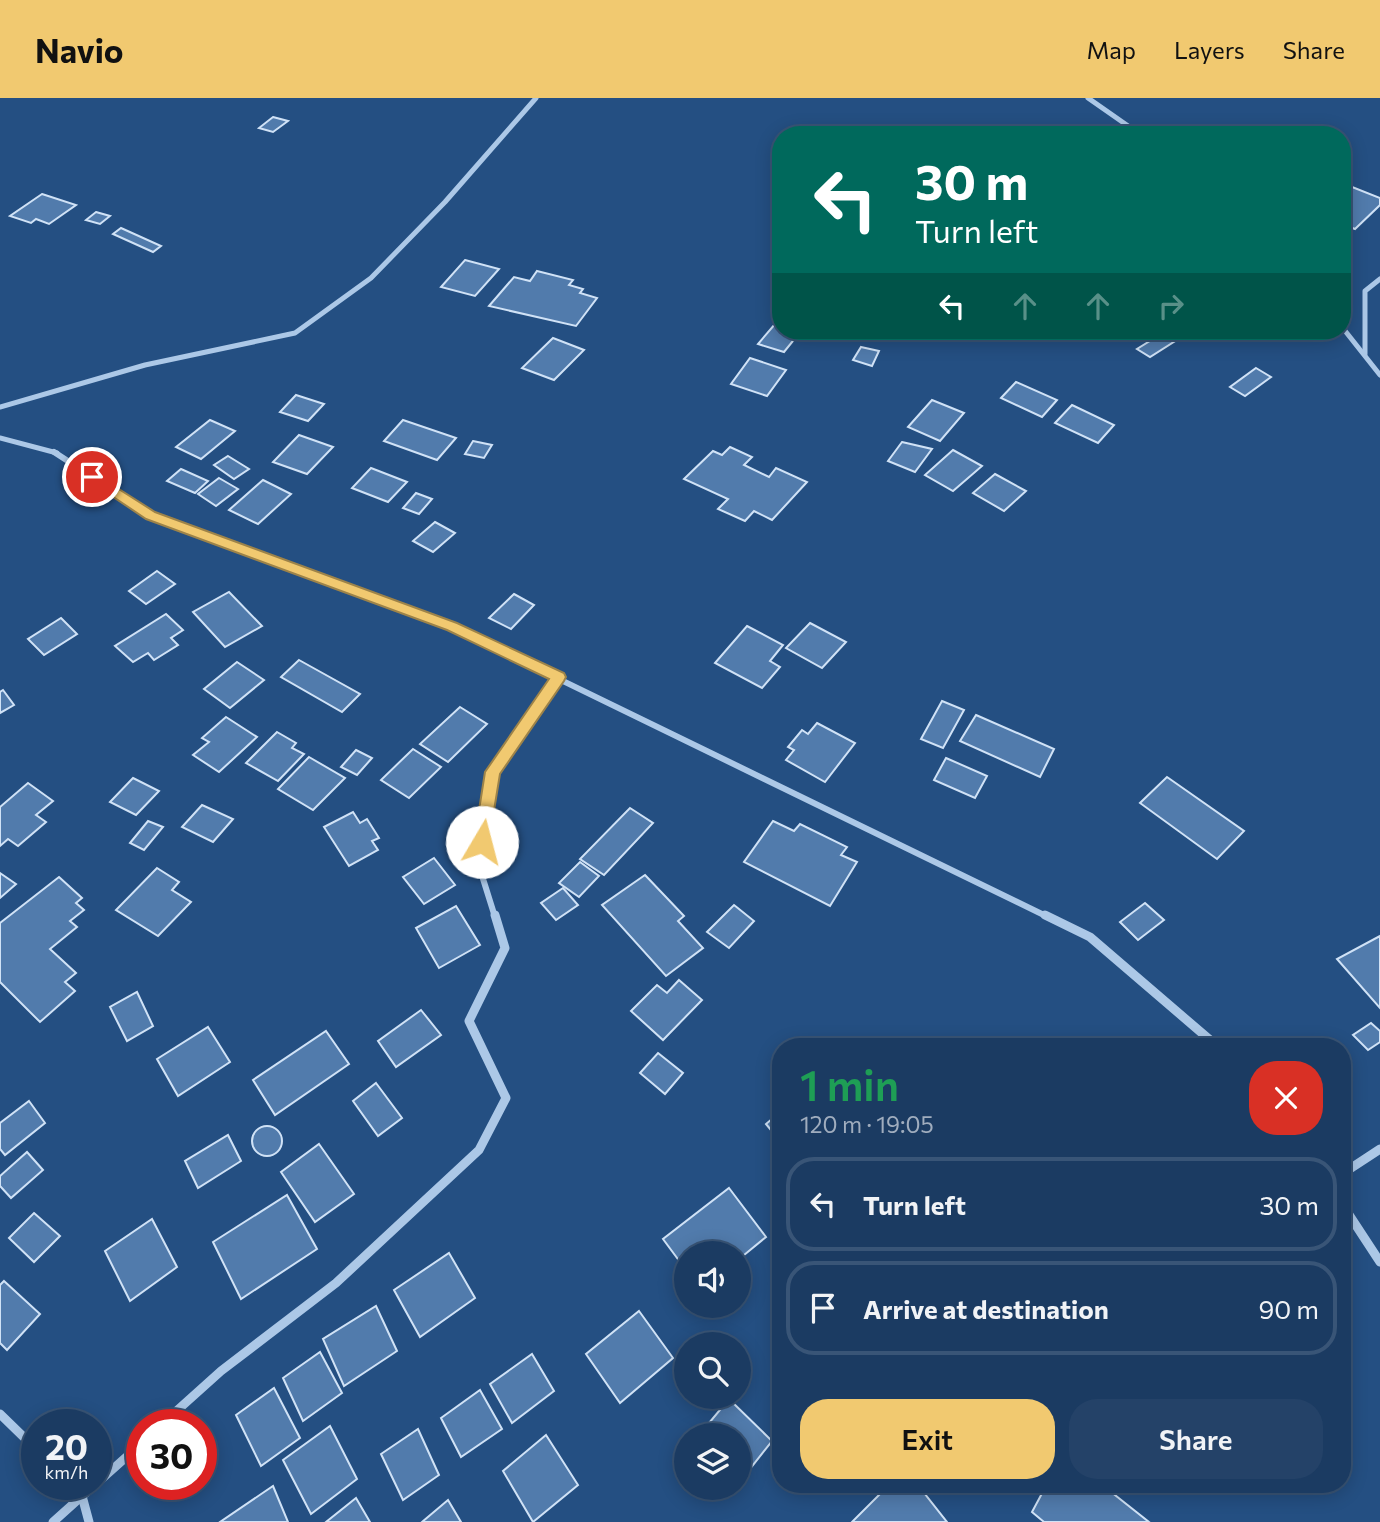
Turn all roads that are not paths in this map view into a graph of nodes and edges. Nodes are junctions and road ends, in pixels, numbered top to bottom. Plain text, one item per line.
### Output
1 (536, 98) edge
2 (1088, 98) edge
3 (1128, 126) edge
4 (1380, 279) edge
5 (1351, 338) edge
6 (1365, 354) junction
7 (1380, 375) edge
8 (0, 407) edge
9 (0, 438) edge
10 (559, 677) junction
11 (1208, 1038) edge
12 (1380, 1149) edge
13 (1351, 1168) edge
14 (1351, 1218) edge
15 (1380, 1262) edge
16 (179, 1409) edge
17 (0, 1414) edge
18 (21, 1434) edge
19 (126, 1457) edge
20 (112, 1470) edge
21 (78, 1500) edge
22 (83, 1500) edge
23 (53, 1522) edge
24 (89, 1522) edge

1 - 8 street
2 - 3 street
4 - 6 street
5 - 6 street
6 - 7 street
9 - 10 street
10 - 11 street
10 - 16 street
12 - 13 street
14 - 15 street
17 - 18 street
19 - 20 street
21 - 23 street
22 - 24 street

